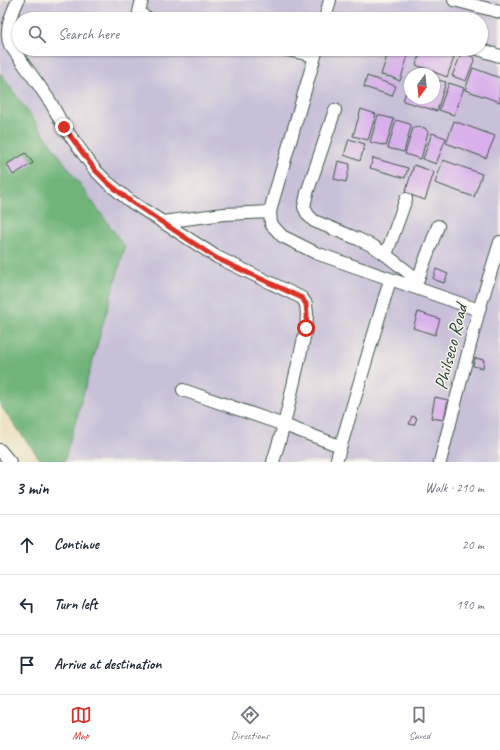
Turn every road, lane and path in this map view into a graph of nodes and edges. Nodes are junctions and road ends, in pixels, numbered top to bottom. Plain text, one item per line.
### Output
1 (18, 0) edge
2 (142, 0) edge
3 (330, 0) edge
4 (454, 0) edge
5 (13, 12) edge
6 (139, 12) edge
7 (327, 12) edge
8 (500, 12) edge
9 (12, 17) edge
10 (12, 48) edge
11 (488, 52) edge
12 (18, 56) edge
13 (315, 56) edge
14 (500, 56) edge
15 (335, 110) dead end
16 (406, 199) dead end
17 (270, 212) junction
18 (162, 222) junction
19 (438, 226) dead end
20 (500, 242) edge
21 (386, 255) junction
22 (390, 280) junction
23 (416, 284) junction
24 (479, 310) junction
25 (183, 390) dead end
26 (284, 425) junction
27 (340, 446) junction
28 (0, 450) edge
29 (10, 462) edge
30 (273, 462) edge
31 (336, 462) edge
32 (440, 462) edge

1 - 5 street
2 - 6 street
3 - 7 street
4 - 8 street
9 - 10 street
11 - 14 street
12 - 18 street
13 - 17 street
15 - 21 street
16 - 21 street
17 - 18 street
17 - 22 street
18 - 26 street
19 - 23 street
20 - 24 street, Philseco Road
21 - 23 street
22 - 23 street
22 - 27 street
23 - 24 street
24 - 32 street, Philseco Road
25 - 26 street
26 - 27 street
26 - 30 street
27 - 31 street
28 - 29 street

